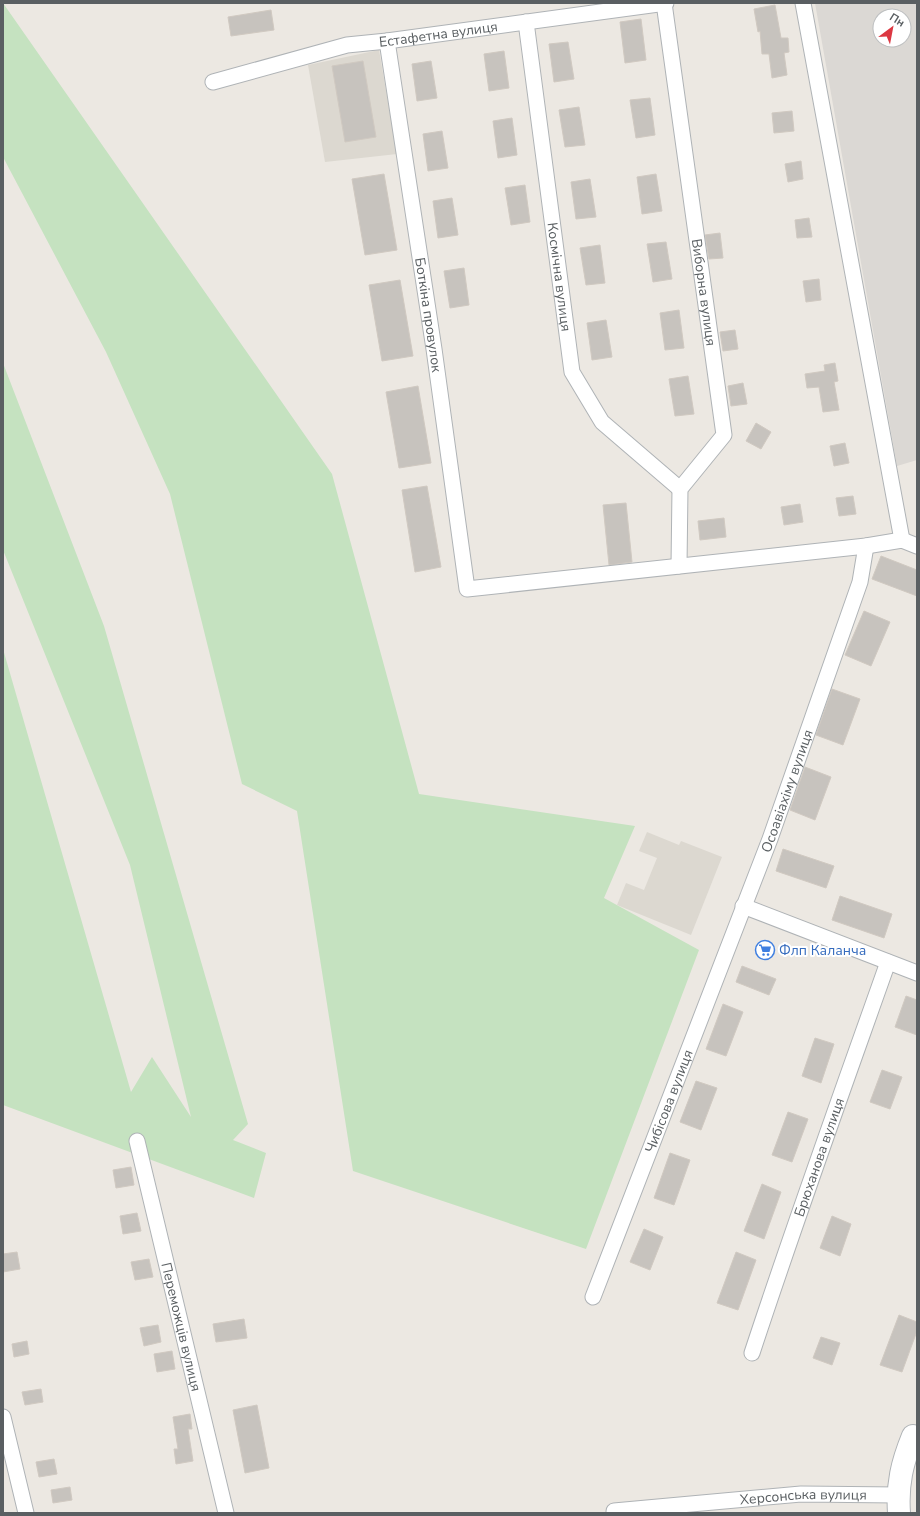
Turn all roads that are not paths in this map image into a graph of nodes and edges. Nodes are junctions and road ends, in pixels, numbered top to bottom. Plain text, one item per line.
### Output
1 (665, 3) edge
2 (803, 3) edge
3 (526, 22) junction
4 (387, 41) junction
5 (213, 82) dead end
6 (680, 489) junction
7 (902, 540) junction
8 (866, 546) junction
9 (917, 546) edge
10 (679, 566) junction
11 (743, 906) junction
12 (888, 962) junction
13 (917, 972) edge
14 (137, 1141) dead end
15 (592, 1297) dead end
16 (752, 1354) dead end
17 (3, 1417) edge
18 (916, 1433) edge
19 (898, 1504) edge
20 (614, 1511) dead end
21 (26, 1513) edge
22 (226, 1513) edge

1 - 3 street, Естафетна вулиця
1 - 6 street, Виборна вулиця
2 - 7 street
3 - 4 street, Естафетна вулиця
3 - 6 street, Космічна вулиця
4 - 5 street, Естафетна вулиця
4 - 10 street, Боткіна провулок
6 - 10 street
7 - 8 street
7 - 9 street
8 - 10 street
8 - 11 street, Осоавіахіму вулиця
11 - 12 street
11 - 15 street, Чибісова вулиця
12 - 13 street
12 - 16 street, Брюханова вулиця
14 - 22 street, Переможців вулиця
17 - 21 street
18 - 19 main road
19 - 20 street, Херсонська вулиця

